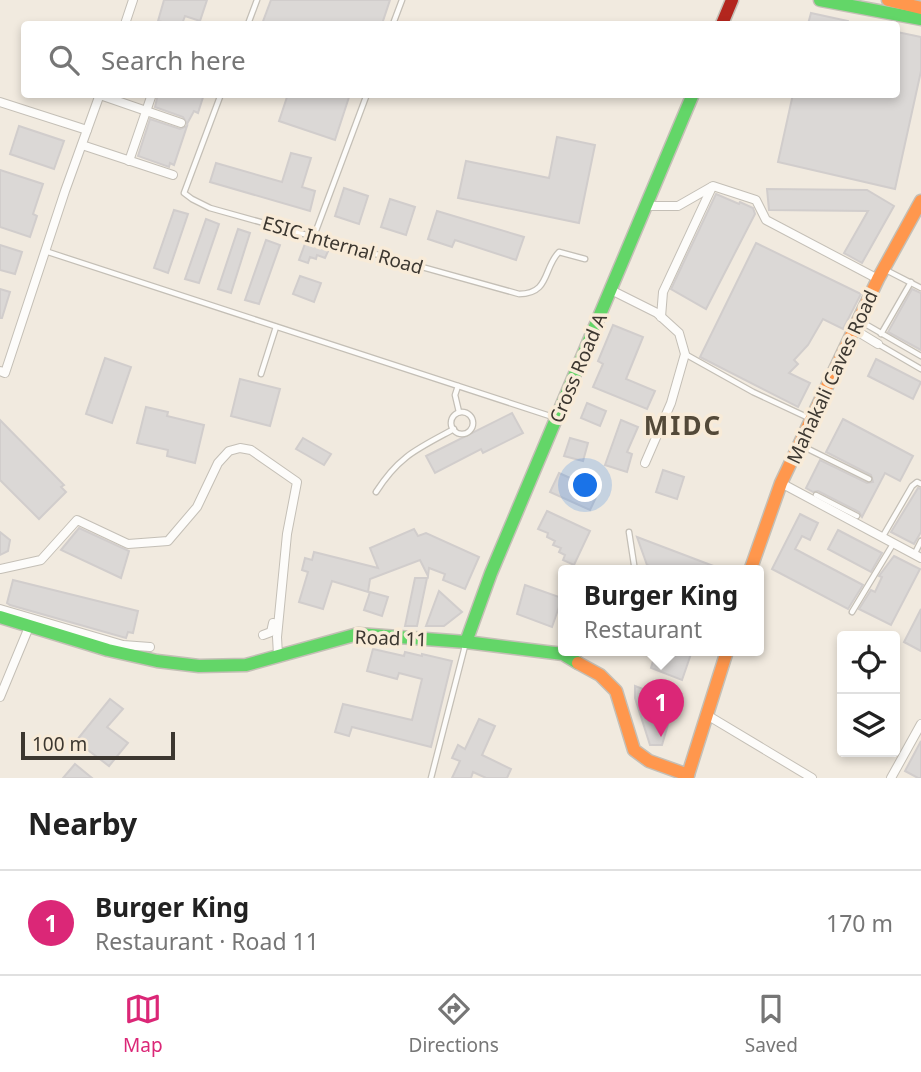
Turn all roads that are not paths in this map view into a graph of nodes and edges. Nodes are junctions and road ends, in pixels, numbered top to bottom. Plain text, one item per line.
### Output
1 (133, 0) edge
2 (257, 0) edge
3 (402, 0) edge
4 (732, 0) edge
5 (820, 0) edge
6 (888, 0) edge
7 (921, 8) edge
8 (921, 19) edge
9 (126, 21) edge
10 (249, 21) edge
11 (394, 21) edge
12 (723, 21) edge
13 (99, 98) edge
14 (109, 98) edge
15 (151, 98) edge
16 (220, 98) edge
17 (366, 98) edge
18 (691, 98) edge
19 (0, 102) edge
20 (146, 111) junction
21 (181, 123) dead end
22 (87, 130) junction
23 (82, 145) junction
24 (129, 161) junction
25 (173, 175) dead end
26 (713, 186) junction
27 (646, 206) junction
28 (919, 208) edge
29 (314, 236) junction
30 (45, 251) junction
31 (585, 259) dead end
32 (880, 274) junction
33 (911, 282) junction
34 (921, 288) edge
35 (611, 290) junction
36 (661, 317) junction
37 (857, 325) junction
38 (276, 327) junction
39 (881, 334) junction
40 (878, 344) joint
41 (685, 354) junction
42 (921, 356) edge
43 (921, 369) edge
44 (2, 374) edge
45 (261, 374) dead end
46 (458, 386) junction
47 (459, 412) junction
48 (556, 419) junction
49 (812, 419) junction
50 (454, 429) junction
51 (799, 445) junction
52 (645, 463) dead end
53 (869, 480) dead end
54 (781, 484) junction
55 (921, 484) edge
56 (376, 492) dead end
57 (816, 495) dead end
58 (845, 512) junction
59 (856, 516) dead end
60 (629, 532) dead end
61 (287, 533) junction
62 (883, 537) junction
63 (921, 541) edge
64 (893, 543) junction
65 (918, 556) edge
66 (752, 564) edge
67 (634, 565) edge
68 (0, 569) edge
69 (0, 609) edge
70 (852, 612) dead end
71 (0, 617) edge
72 (29, 627) junction
73 (262, 635) dead end
74 (466, 642) junction
75 (150, 647) dead end
76 (558, 653) edge
77 (278, 655) junction
78 (567, 656) edge
79 (725, 656) edge
80 (0, 697) edge
81 (707, 715) junction
82 (921, 724) edge
83 (688, 777) edge
84 (893, 777) edge
85 (431, 778) edge
86 (812, 778) edge

1 - 9 street
2 - 10 lane
3 - 11 lane
4 - 12 street
5 - 8 street
6 - 7 street
13 - 22 street
14 - 20 street
15 - 20 street
16 - 29 lane, ESIC Internal Road
17 - 29 lane
18 - 27 street, Cross Road A
19 - 22 street
20 - 21 street
20 - 24 street
22 - 23 street
23 - 24 street
23 - 30 street
24 - 25 street
26 - 27 street
26 - 32 street
26 - 36 street
27 - 35 street, Cross Road A
28 - 32 street, Mahakali Caves Road
29 - 31 lane, ESIC Internal Road
30 - 38 lane
30 - 44 street
32 - 33 lane
32 - 37 street, Mahakali Caves Road
33 - 34 lane
33 - 39 lane
35 - 36 street
35 - 48 street, Cross Road A
36 - 41 street
37 - 39 lane
37 - 40 street
37 - 49 street, Mahakali Caves Road
38 - 45 lane
38 - 46 lane
39 - 42 lane
40 - 43 lane
41 - 49 lane
41 - 52 street
46 - 47 lane
46 - 48 lane
47 - 50 lane
47 - 50 lane
48 - 74 street, Cross Road A
49 - 51 street, Mahakali Caves Road
50 - 56 lane
51 - 53 lane
51 - 54 street, Mahakali Caves Road
54 - 58 street
54 - 66 street, Mahakali Caves Road
55 - 62 lane
57 - 58 lane
58 - 59 lane
58 - 62 street
60 - 67 lane
61 - 68 street
61 - 73 street
61 - 77 street
62 - 64 street
63 - 65 lane
64 - 65 street
64 - 70 lane
69 - 75 street
71 - 72 street, Road 11
72 - 77 street, Road 11
72 - 80 street
74 - 76 street, Road 11
74 - 77 street, Road 11
74 - 85 lane
78 - 83 street, Road 11
79 - 81 street
81 - 83 street
81 - 86 street
82 - 84 street

